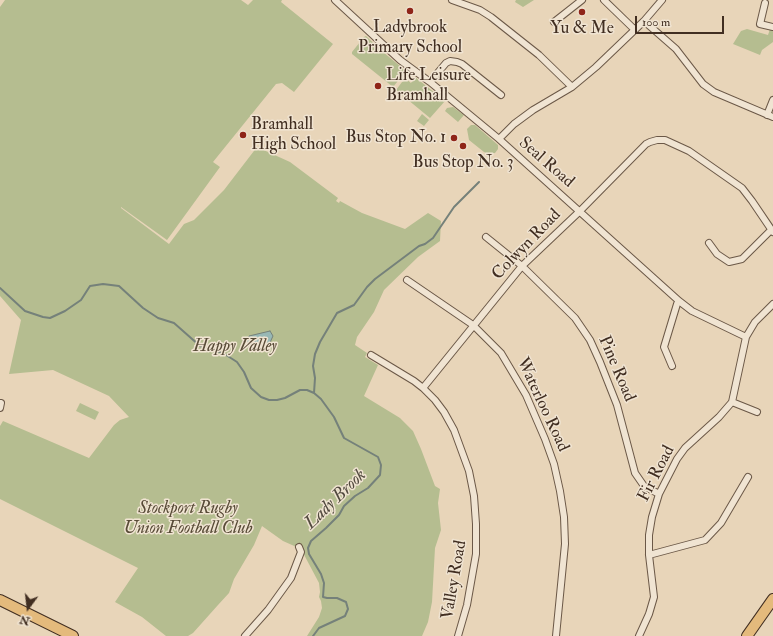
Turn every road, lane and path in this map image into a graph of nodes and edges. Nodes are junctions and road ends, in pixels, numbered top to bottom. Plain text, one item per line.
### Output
1 (335, 0) edge
2 (452, 0) edge
3 (582, 0) edge
4 (604, 0) edge
5 (662, 0) edge
6 (765, 2) dead end
7 (644, 21) junction
8 (554, 22) dead end
9 (773, 27) edge
10 (635, 30) junction
11 (430, 82) junction
12 (572, 87) junction
13 (501, 95) dead end
14 (773, 100) edge
15 (770, 116) edge
16 (499, 139) junction
17 (580, 211) junction
18 (772, 231) edge
19 (486, 237) dead end
20 (709, 243) dead end
21 (522, 266) junction
22 (407, 280) dead end
23 (680, 301) junction
24 (773, 304) edge
25 (473, 325) junction
26 (746, 337) junction
27 (371, 355) dead end
28 (672, 366) dead end
29 (423, 388) junction
30 (732, 402) junction
31 (757, 412) dead end
32 (748, 477) dead end
33 (659, 494) junction
34 (299, 547) dead end
35 (649, 555) junction
36 (773, 598) edge
37 (0, 600) edge
38 (73, 636) edge
39 (245, 636) edge
40 (458, 636) edge
41 (556, 636) edge
42 (639, 636) edge
43 (746, 636) edge

1 - 11 street, Seal Road
2 - 12 street
3 - 8 street
4 - 10 street
5 - 7 street
6 - 9 street
7 - 10 street
7 - 15 street
10 - 12 street
11 - 13 street
11 - 16 street, Seal Road
12 - 16 street
14 - 15 street
16 - 17 street, Seal Road
17 - 18 street, Colwyn Road
17 - 21 street, Colwyn Road
17 - 23 street, Seal Road
18 - 20 street
19 - 21 street, Pine Road
21 - 25 street, Colwyn Road
21 - 33 street, Pine Road
22 - 25 street, Waterloo Road
23 - 26 street, Seal Road
23 - 28 street
24 - 26 street, Fir Road
25 - 29 street, Colwyn Road
25 - 41 street, Waterloo Road
26 - 30 street, Fir Road
27 - 29 street, Valley Road
29 - 40 street, Valley Road
30 - 31 street
30 - 33 street, Fir Road
32 - 35 street
33 - 35 street, Fir Road
34 - 39 street
35 - 42 street, Fir Road
36 - 43 main road
37 - 38 main road

